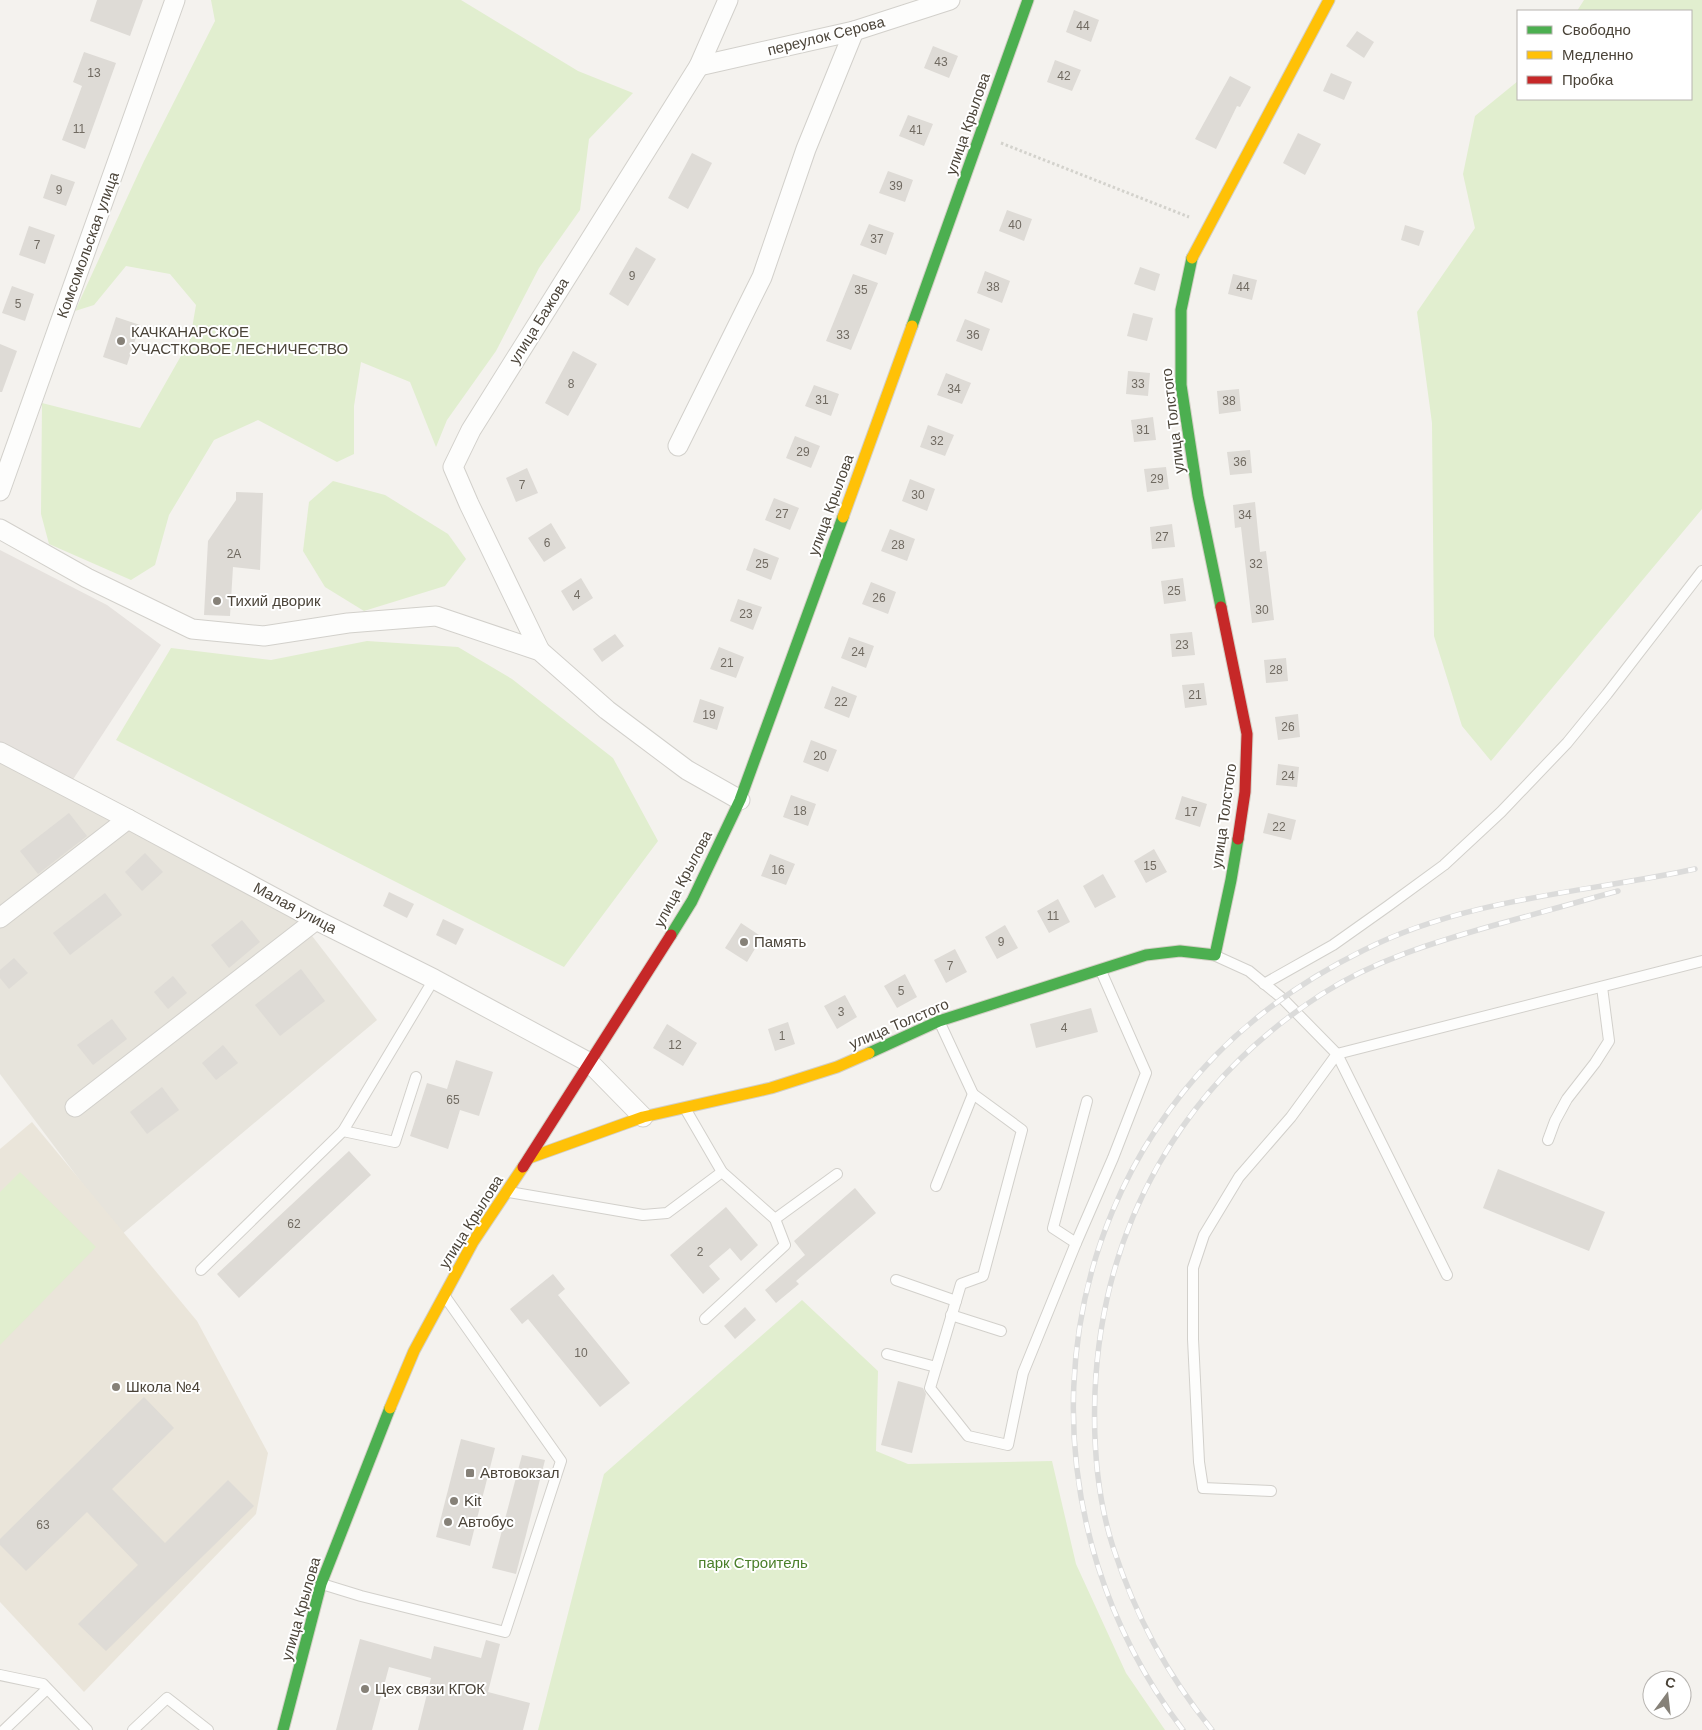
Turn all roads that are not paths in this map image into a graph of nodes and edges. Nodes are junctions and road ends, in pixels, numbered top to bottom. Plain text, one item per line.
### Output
1 (176, 0) edge
2 (728, 0) edge
3 (950, 0) edge
4 (1028, 0) edge
5 (1329, 0) edge
6 (854, 31) junction
7 (699, 66) junction
8 (678, 446) dead end
9 (0, 491) edge
10 (0, 529) edge
11 (1702, 571) edge
12 (540, 651) junction
13 (0, 752) edge
14 (740, 800) junction
15 (128, 819) junction
16 (0, 918) edge
17 (316, 920) junction
18 (1215, 956) junction
19 (1702, 961) edge
20 (1101, 970) junction
21 (434, 979) junction
22 (1264, 984) junction
23 (1602, 987) junction
24 (939, 1022) junction
25 (1337, 1054) junction
26 (590, 1063) junction
27 (416, 1078) dead end
28 (973, 1094) junction
29 (1087, 1101) dead end
30 (76, 1107) dead end
31 (685, 1107) junction
32 (642, 1116) junction
33 (343, 1131) junction
34 (1548, 1140) dead end
35 (529, 1158) junction
36 (722, 1172) junction
37 (837, 1174) dead end
38 (936, 1186) dead end
39 (508, 1191) junction
40 (775, 1219) junction
41 (1076, 1243) junction
42 (201, 1270) dead end
43 (1447, 1275) dead end
44 (896, 1280) dead end
45 (444, 1295) junction
46 (956, 1301) junction
47 (951, 1316) junction
48 (705, 1319) dead end
49 (1001, 1331) dead end
50 (887, 1354) dead end
51 (936, 1366) junction
52 (1271, 1491) dead end
53 (321, 1584) junction
54 (0, 1675) edge
55 (46, 1689) junction
56 (4, 1730) edge
57 (86, 1730) edge
58 (133, 1730) edge
59 (208, 1730) edge
60 (283, 1730) edge

1 - 9 street, Комсомольская улица
2 - 7 street, улица Бажова
3 - 6 street, переулок Серова
4 - 14 main road, улица Крылова
5 - 18 main road, улица Толстого
6 - 7 street, переулок Серова
6 - 8 street
7 - 12 street, улица Бажова
10 - 12 street
11 - 22 lane
12 - 14 street
13 - 15 street, Малая улица
14 - 26 main road, улица Крылова
15 - 16 street
15 - 17 street, Малая улица
17 - 21 street, Малая улица
17 - 30 street
18 - 20 main road, улица Толстого
18 - 22 lane
19 - 23 lane
20 - 24 main road, улица Толстого
20 - 41 lane
21 - 26 street, Малая улица
21 - 33 lane
22 - 25 lane
23 - 25 lane
23 - 34 lane
24 - 28 lane
24 - 31 main road, улица Толстого
25 - 43 lane
25 - 52 lane
26 - 32 street, Малая улица
26 - 35 main road, улица Крылова
27 - 33 lane
28 - 38 lane
28 - 46 lane
29 - 41 lane
31 - 32 main road, улица Толстого
31 - 36 lane
32 - 35 main road, улица Толстого
33 - 42 lane
35 - 39 main road, улица Крылова
36 - 39 lane
36 - 40 lane
37 - 40 lane
39 - 45 main road, улица Крылова
40 - 48 lane
41 - 51 lane
44 - 46 lane
45 - 53 main road, улица Крылова
45 - 53 lane
46 - 47 lane
47 - 49 lane
47 - 51 lane
50 - 51 lane
53 - 60 main road, улица Крылова
54 - 55 lane
55 - 56 lane
55 - 57 lane
58 - 59 lane

